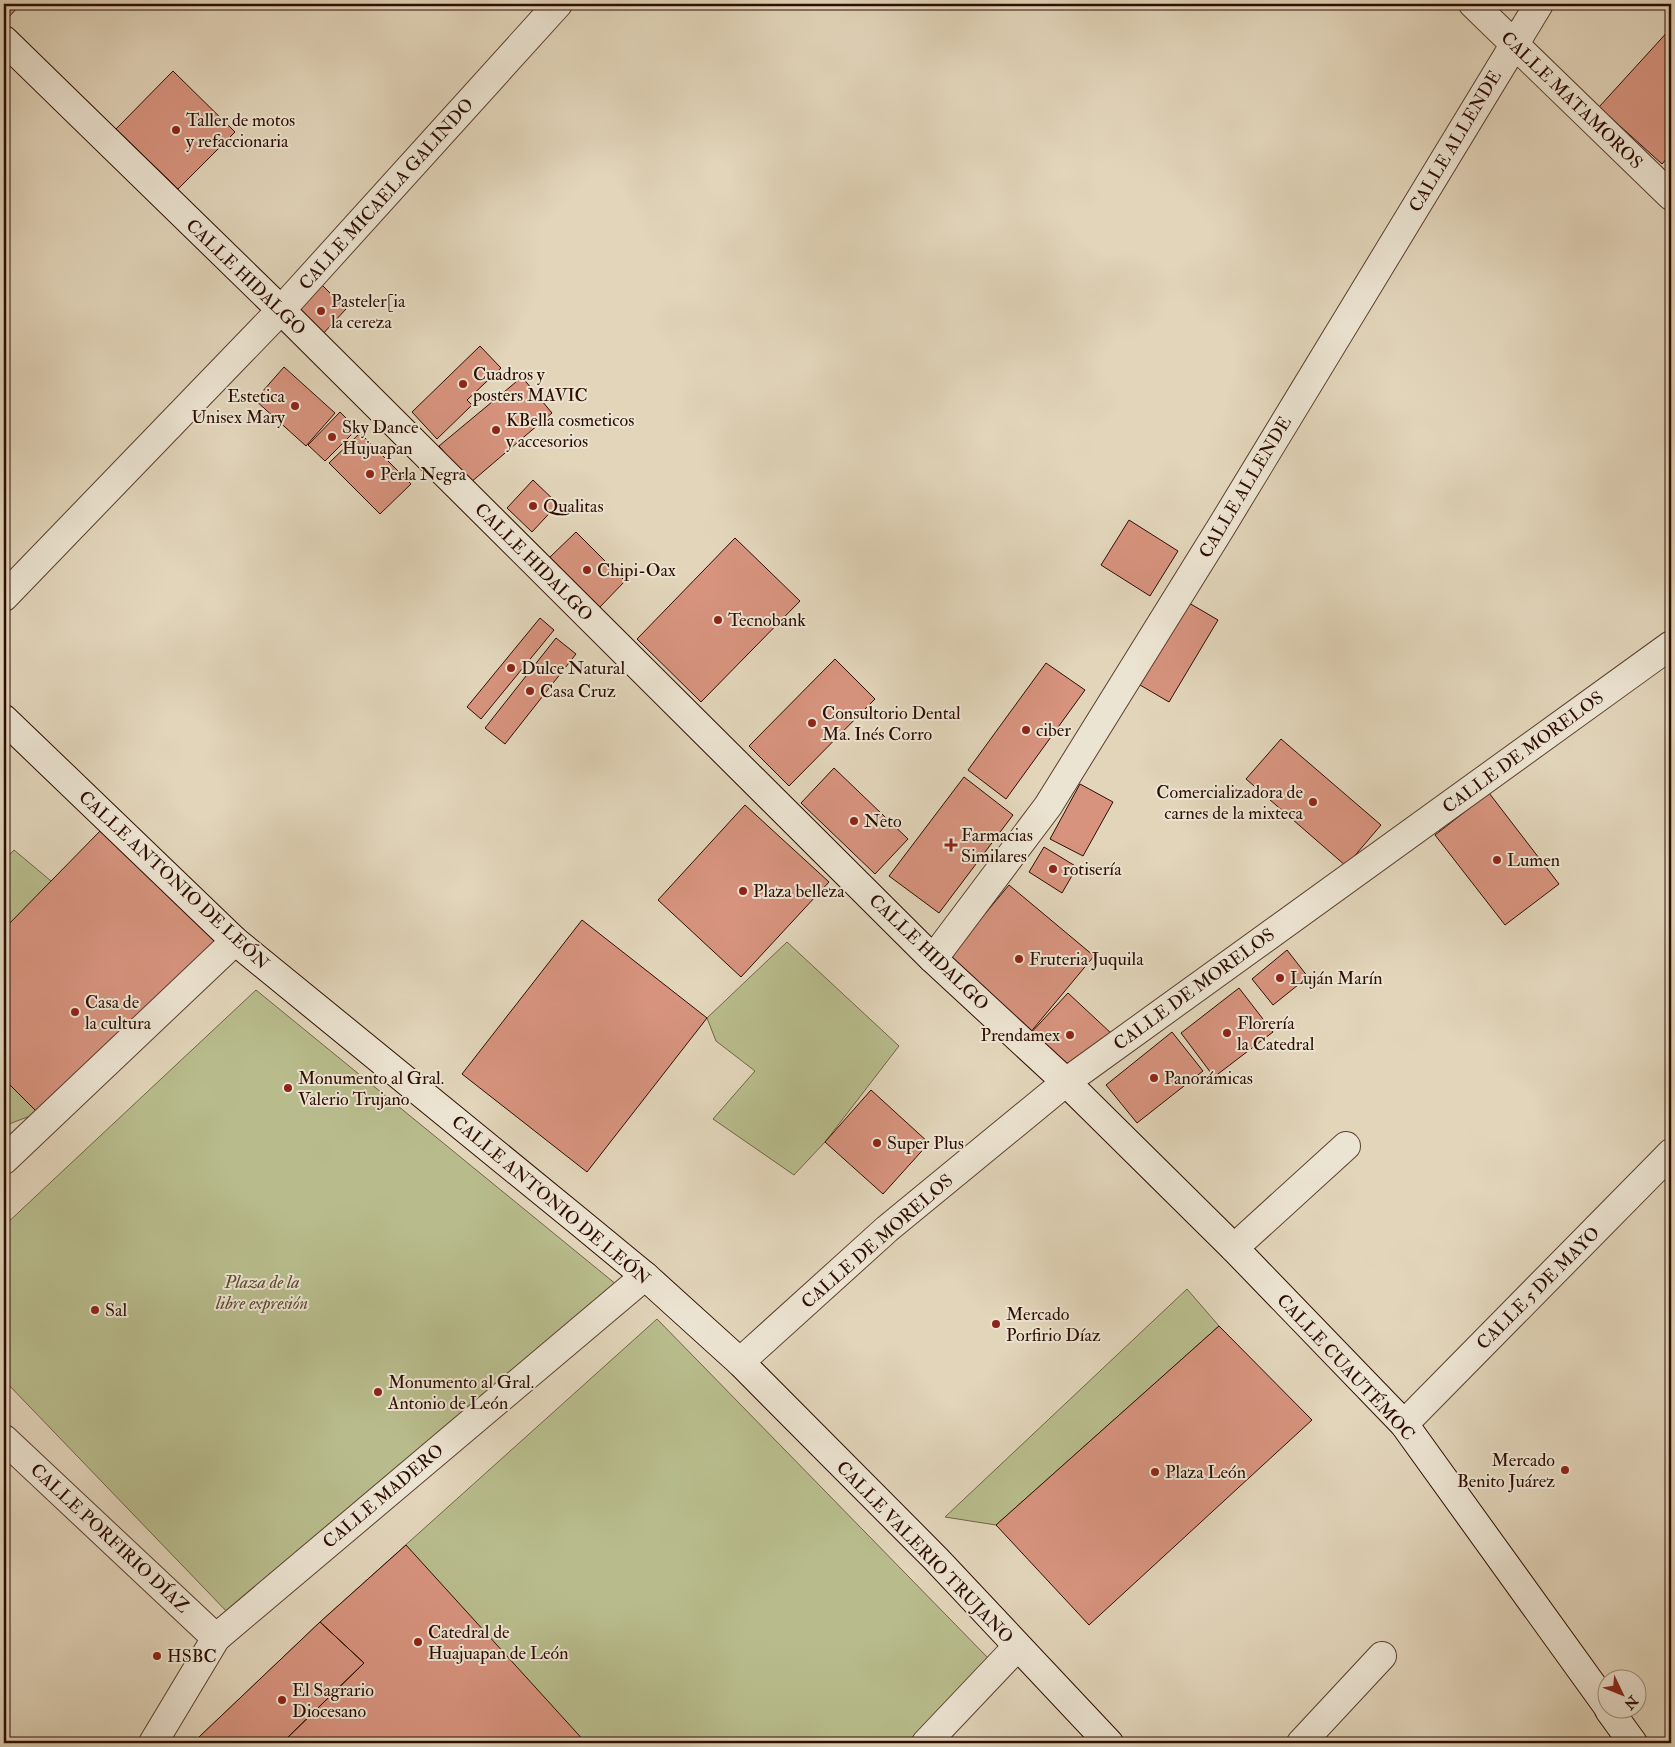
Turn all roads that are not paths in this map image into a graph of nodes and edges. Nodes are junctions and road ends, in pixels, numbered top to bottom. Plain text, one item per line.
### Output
1 (558, 4) edge
2 (1473, 4) edge
3 (1538, 4) edge
4 (4, 40) edge
5 (1515, 44) junction
6 (1671, 196) edge
7 (281, 310) junction
8 (4, 597) edge
9 (1671, 645) edge
10 (4, 719) edge
11 (235, 941) junction
12 (933, 959) junction
13 (1066, 1082) junction
14 (1346, 1146) dead end
15 (1671, 1153) edge
16 (4, 1160) edge
17 (1234, 1248) junction
18 (645, 1276) junction
19 (740, 1362) junction
20 (1404, 1424) junction
21 (4, 1439) edge
22 (216, 1638) junction
23 (1017, 1647) junction
24 (1382, 1656) dead end
25 (1598, 1694) edge
26 (1617, 1720) edge
27 (153, 1743) edge
28 (926, 1743) edge
29 (1109, 1743) edge
30 (1301, 1743) edge
31 (1633, 1743) edge

1 - 7 street, CALLE MICAELA GALINDO
2 - 5 street, CALLE MATAMOROS
3 - 5 street, CALLE ALLENDE
4 - 7 street, CALLE HIDALGO
5 - 6 street, CALLE MATAMOROS
5 - 12 street, CALLE ALLENDE
7 - 8 street, CALLE MICAELA GALINDO
7 - 12 street, CALLE HIDALGO
9 - 13 street, CALLE DE MORELOS
10 - 11 street, CALLE ANTONIO DE LEÓN
11 - 16 street
11 - 18 street, CALLE ANTONIO DE LEÓN
12 - 13 street, CALLE HIDALGO
13 - 17 street, CALLE CUAUTÉMOC
13 - 19 street, CALLE DE MORELOS
14 - 17 street
15 - 20 street, CALLE 5 DE MAYO
17 - 20 street, CALLE CUAUTÉMOC
18 - 19 street, CALLE ANTONIO DE LEÓN
18 - 22 street, CALLE MADERO
19 - 23 street, CALLE VALERIO TRUJANO
20 - 25 street, CALLE CUAUTÉMOC
21 - 22 street, CALLE PORFIRIO DÍAZ
22 - 27 street, CALLE MADERO
23 - 28 street
23 - 29 street, CALLE VALERIO TRUJANO
24 - 30 street
26 - 31 street, CALLE CUAUTÉMOC

